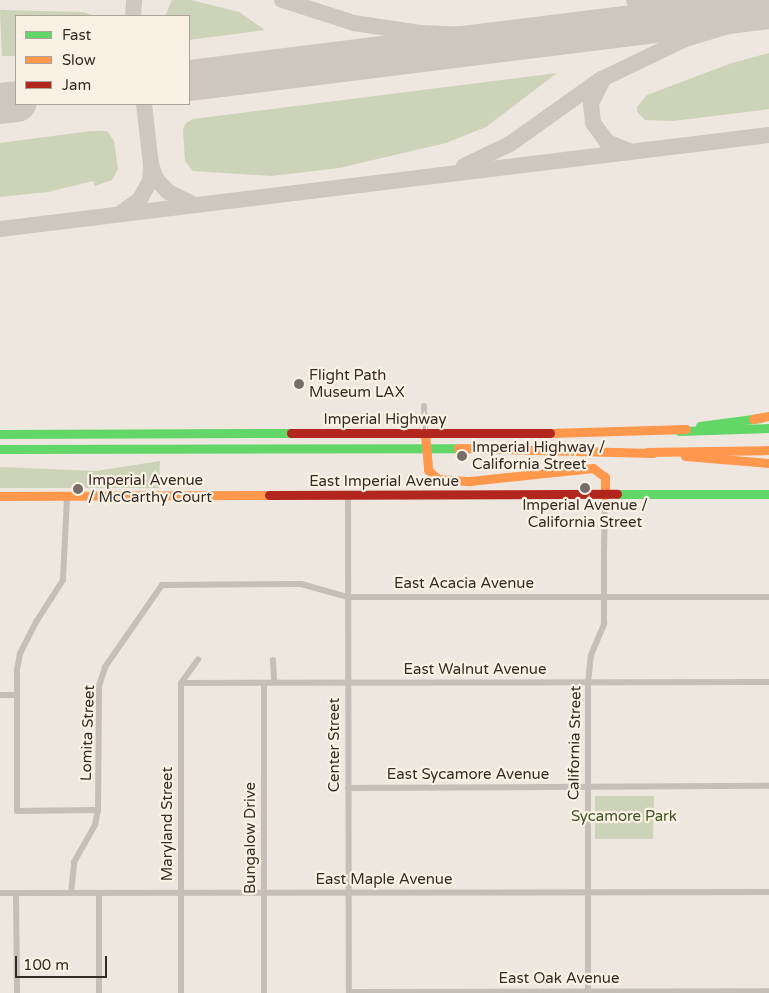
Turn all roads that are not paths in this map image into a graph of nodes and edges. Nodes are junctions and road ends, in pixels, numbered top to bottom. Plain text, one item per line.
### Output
1 (424, 406) dead end
2 (769, 417) edge
3 (769, 428) edge
4 (679, 431) junction
5 (68, 433) junction
6 (425, 433) junction
7 (0, 434) edge
8 (68, 447) junction
9 (426, 447) junction
10 (0, 449) edge
11 (769, 450) edge
12 (647, 452) junction
13 (769, 463) edge
14 (769, 494) edge
15 (605, 495) junction
16 (0, 496) edge
17 (66, 496) junction
18 (348, 496) junction
19 (162, 585) joint
20 (348, 597) junction
21 (605, 597) junction
22 (769, 597) edge
23 (198, 660) dead end
24 (273, 660) dead end
25 (264, 682) junction
26 (274, 682) junction
27 (347, 682) junction
28 (769, 682) edge
29 (181, 683) junction
30 (588, 683) junction
31 (0, 695) edge
32 (16, 695) junction
33 (769, 786) edge
34 (588, 787) junction
35 (348, 788) junction
36 (98, 810) junction
37 (588, 892) junction
38 (769, 892) edge
39 (0, 893) edge
40 (16, 893) junction
41 (71, 893) junction
42 (180, 893) junction
43 (264, 893) junction
44 (348, 893) junction
45 (99, 894) junction
46 (769, 991) edge
47 (349, 992) edge
48 (588, 992) edge
49 (17, 993) edge
50 (99, 993) edge
51 (181, 993) edge
52 (264, 993) edge

1 - 6 street, California Street
2 - 4 main road, Imperial Highway
3 - 4 main road
4 - 6 main road, Imperial Highway
5 - 6 main road, Imperial Highway
5 - 7 main road, Imperial Highway
5 - 8 main road
6 - 9 main road, California Street
8 - 9 main road, Imperial Highway
8 - 10 main road, Imperial Highway
9 - 12 main road, Imperial Highway
9 - 15 main road, California Street
11 - 12 main road
12 - 13 main road, Imperial Highway
14 - 15 main road, East Imperial Avenue
15 - 18 main road, East Imperial Avenue
15 - 21 street, California Street
16 - 17 main road, East Imperial Avenue
17 - 18 main road, East Imperial Avenue
17 - 32 street
18 - 20 street, Center Street
19 - 20 street, East Acacia Avenue
19 - 36 street, Lomita Street
20 - 21 street, East Acacia Avenue
20 - 27 street, Center Street
21 - 22 street, East Acacia Avenue
21 - 30 street, California Street
23 - 29 street
24 - 26 street
25 - 26 street, East Walnut Avenue
25 - 29 street, East Walnut Avenue
25 - 43 street, Bungalow Drive
26 - 27 street, East Walnut Avenue
27 - 30 street, East Walnut Avenue
27 - 35 street, Center Street
28 - 30 street, East Walnut Avenue
29 - 42 street, Maryland Street
30 - 34 street, California Street
31 - 32 street
32 - 36 street
33 - 34 street, East Sycamore Avenue
34 - 35 street, East Sycamore Avenue
34 - 37 street, California Street
35 - 44 street, Center Street
36 - 41 street, Lomita Street
37 - 38 street, East Maple Avenue
37 - 44 street, East Maple Avenue
37 - 48 street, California Street
39 - 40 street, East Maple Avenue
40 - 41 street, East Maple Avenue
40 - 49 street
41 - 45 street, East Maple Avenue
42 - 43 street, East Maple Avenue
42 - 45 street, East Maple Avenue
42 - 51 street, Maryland Street
43 - 44 street, East Maple Avenue
43 - 52 street, Bungalow Drive
44 - 47 street, Center Street
45 - 50 street
46 - 48 street, East Oak Avenue
47 - 48 street, East Oak Avenue

